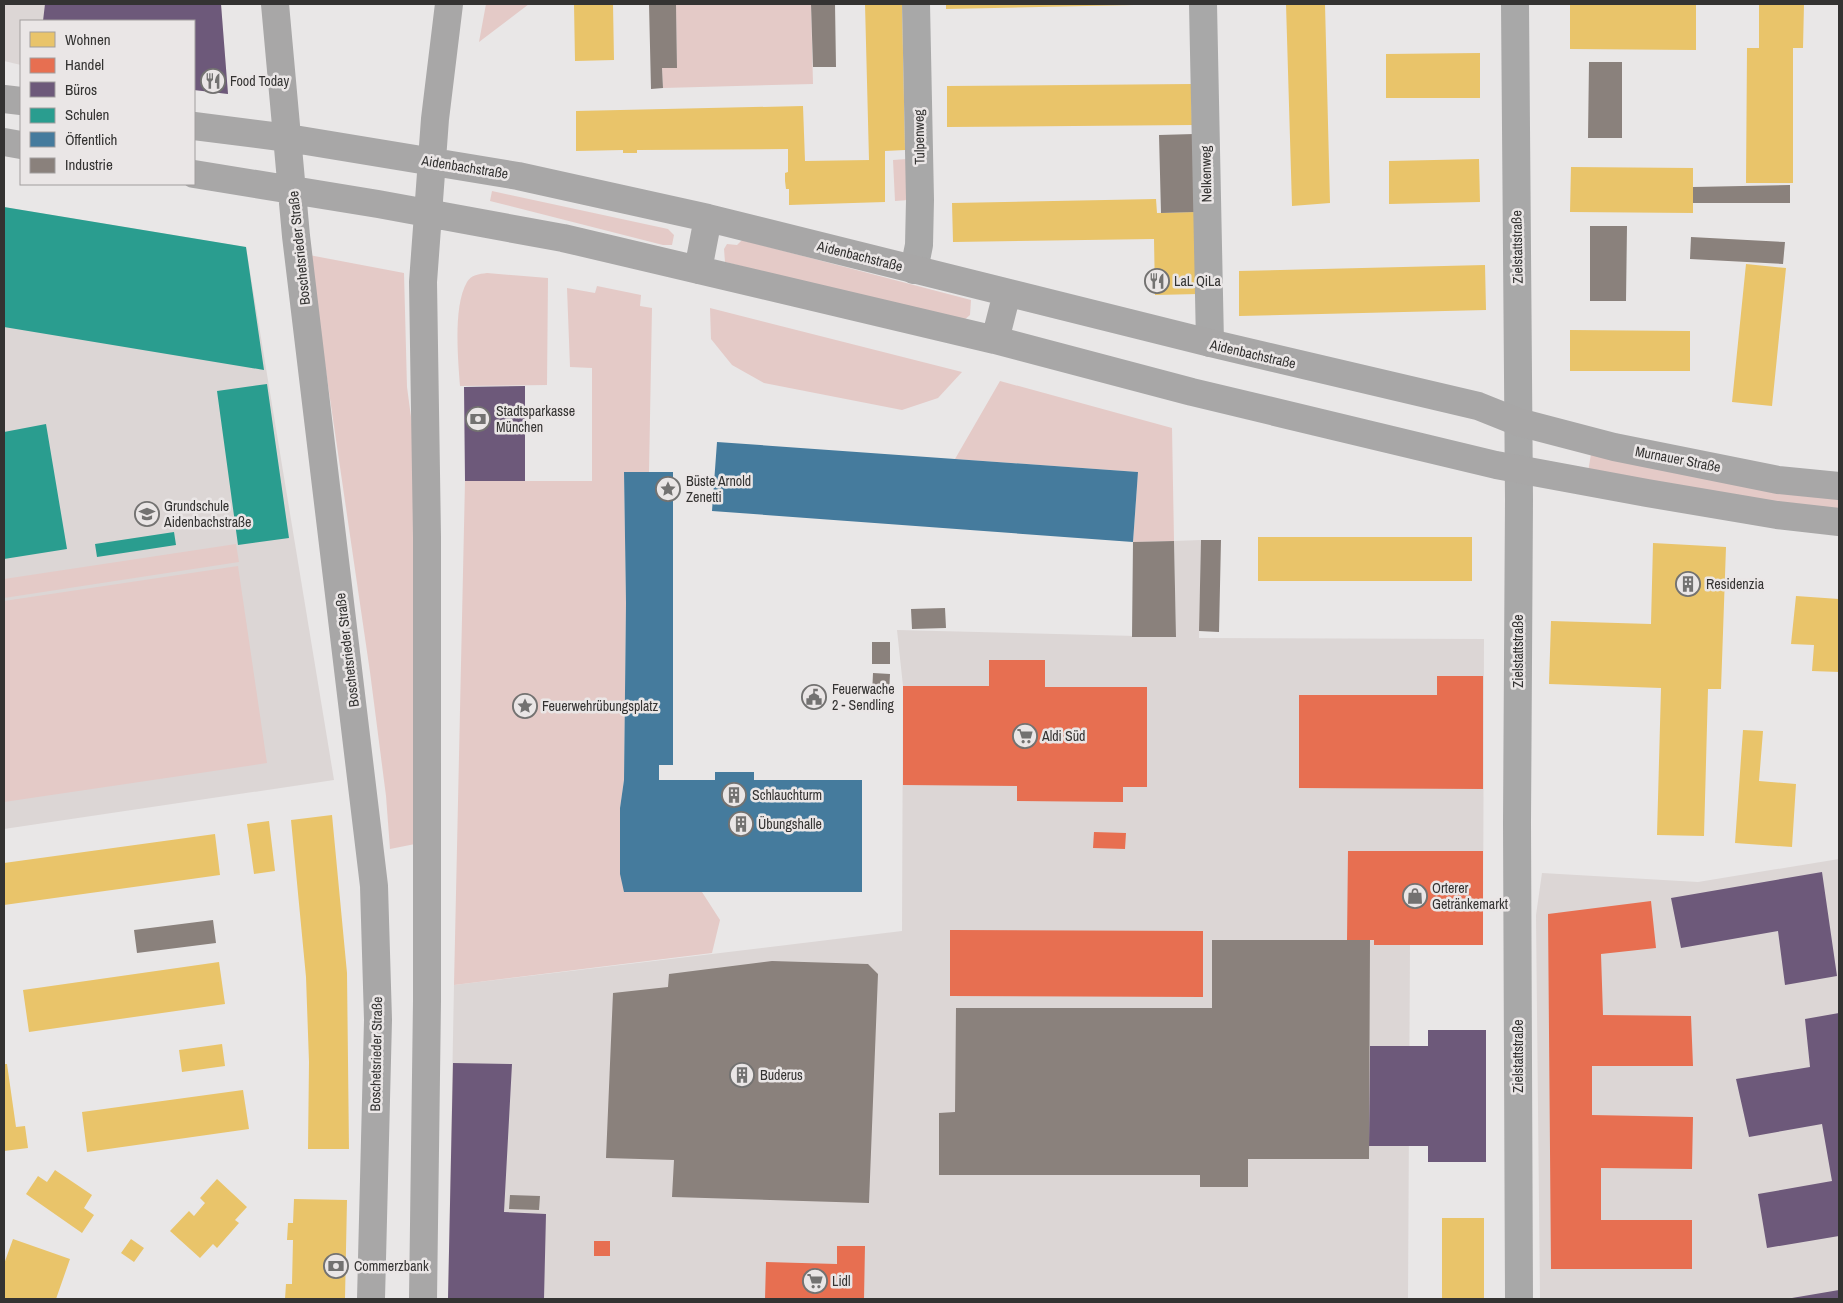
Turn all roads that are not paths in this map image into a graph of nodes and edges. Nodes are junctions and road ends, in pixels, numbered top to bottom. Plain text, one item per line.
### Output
1 (275, 4) edge
2 (448, 4) edge
3 (916, 4) edge
4 (1203, 4) edge
5 (1515, 4) edge
6 (4, 99) edge
7 (20, 102) edge
8 (195, 126) edge
9 (288, 138) junction
10 (4, 142) edge
11 (20, 145) edge
12 (432, 162) junction
13 (195, 174) edge
14 (293, 191) junction
15 (428, 214) junction
16 (708, 218) junction
17 (698, 270) junction
18 (914, 270) junction
19 (1007, 293) junction
20 (995, 340) junction
21 (1210, 343) junction
22 (1518, 422) junction
23 (1519, 469) junction
24 (1839, 486) edge
25 (1839, 522) edge
26 (371, 1299) edge
27 (423, 1299) edge
28 (1519, 1299) edge

1 - 9 main road, Boschetsrieder Straße
2 - 12 main road
3 - 18 street, Tulpenweg
4 - 21 street, Nelkenweg
5 - 22 street, Zielstattstraße
6 - 7 main road
8 - 9 main road, Aidenbachstraße
9 - 12 main road, Aidenbachstraße
9 - 14 main road, Boschetsrieder Straße
10 - 11 main road
12 - 15 main road
12 - 16 main road, Aidenbachstraße
13 - 14 main road
14 - 15 main road
14 - 26 main road, Boschetsrieder Straße
15 - 17 main road
15 - 27 main road
16 - 17 main road
16 - 18 main road, Aidenbachstraße
17 - 20 main road
18 - 19 main road, Aidenbachstraße
19 - 20 main road
19 - 21 main road, Aidenbachstraße
20 - 23 main road
21 - 22 main road, Aidenbachstraße
22 - 23 street, Zielstattstraße
22 - 24 main road, Murnauer Straße
23 - 25 main road
23 - 28 street, Zielstattstraße

